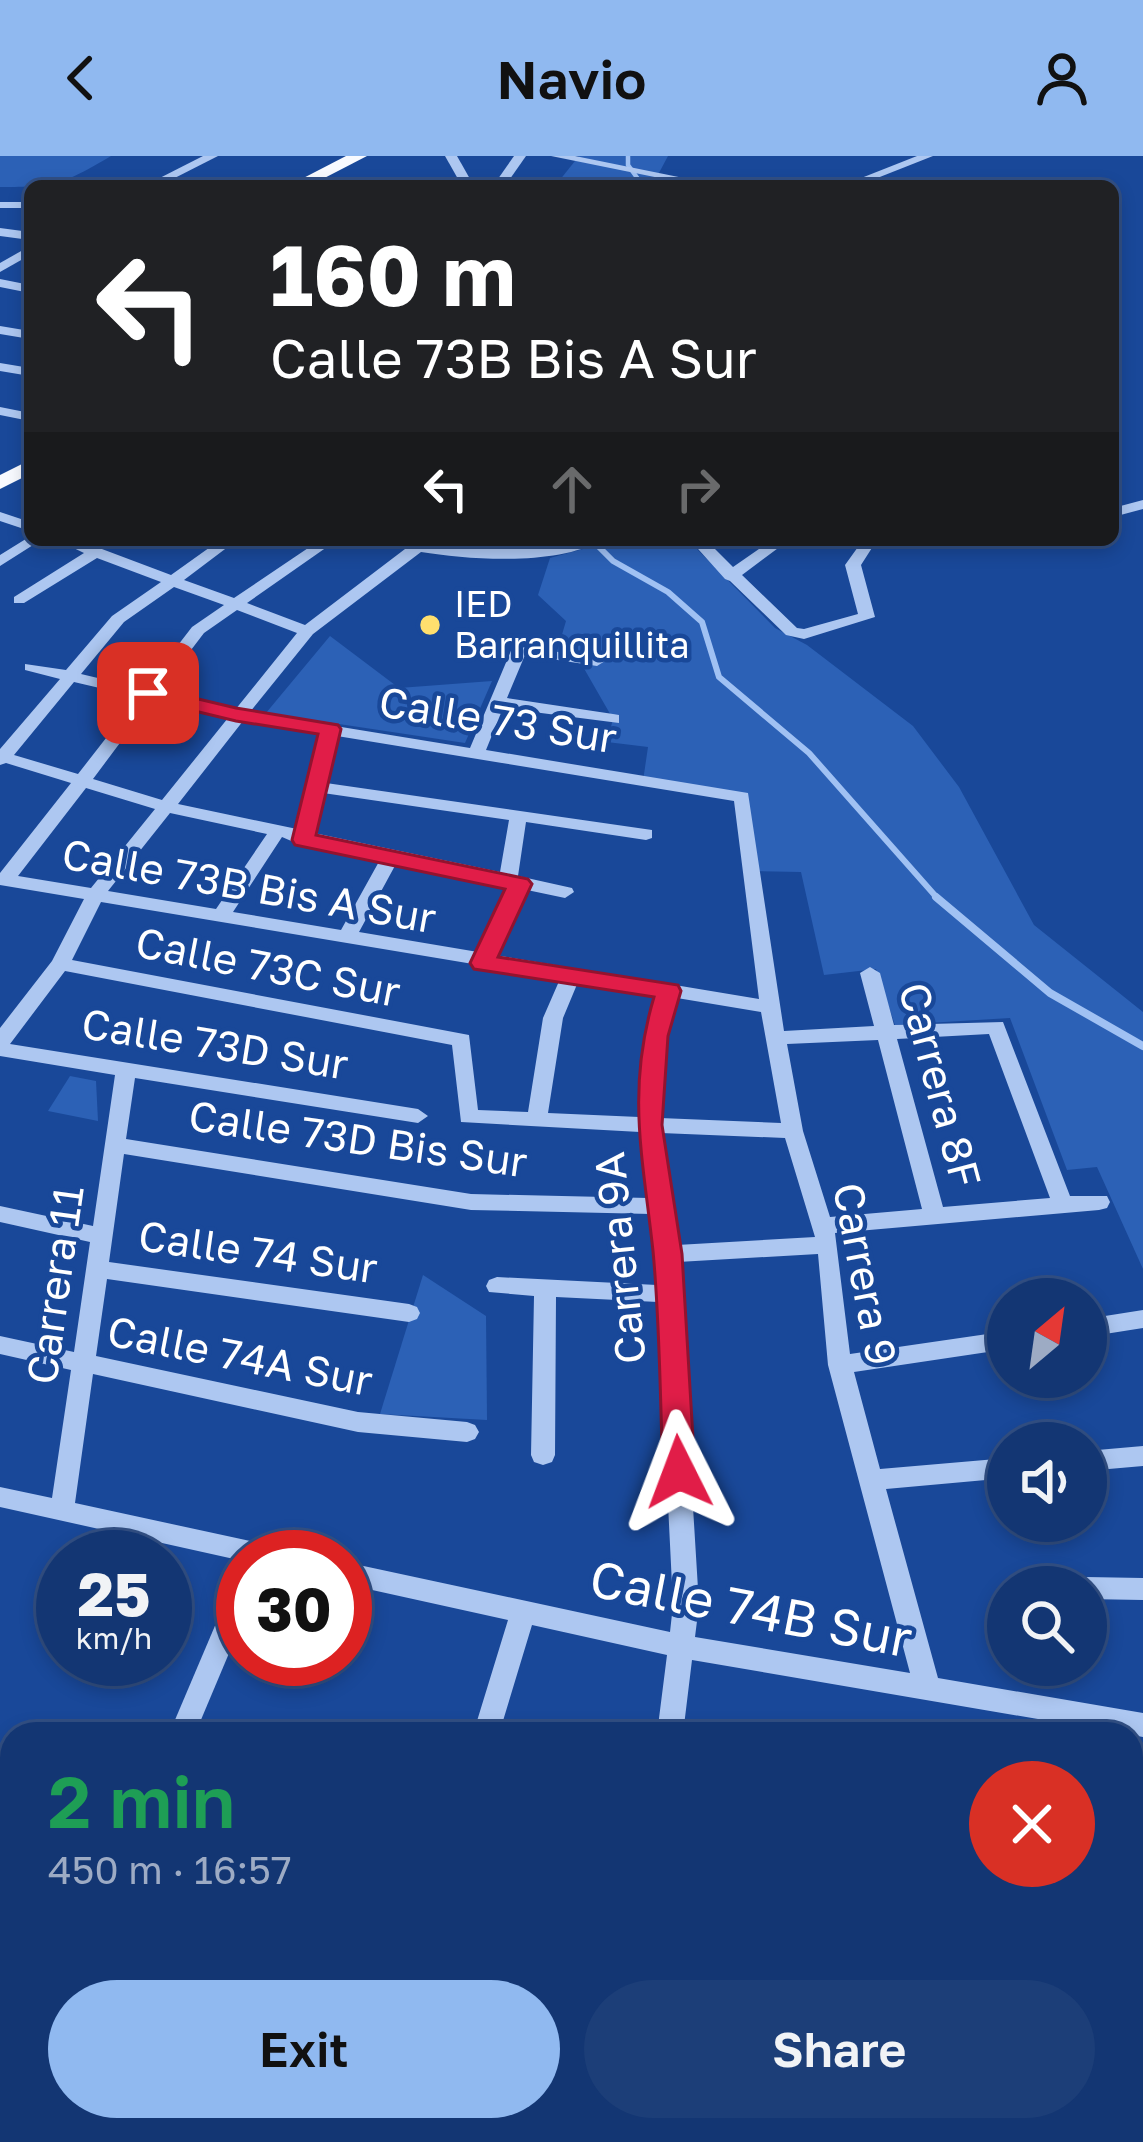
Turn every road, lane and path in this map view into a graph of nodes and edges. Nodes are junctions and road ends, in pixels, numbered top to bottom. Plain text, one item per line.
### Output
1 (212, 156) edge
2 (332, 156) edge
3 (359, 156) edge
4 (556, 156) edge
5 (927, 156) edge
6 (162, 180) edge
7 (291, 180) edge
8 (314, 180) edge
9 (676, 180) edge
10 (863, 180) edge
11 (15, 474) edge
12 (0, 495) edge
13 (80, 546) edge
14 (114, 546) edge
15 (221, 546) edge
16 (321, 546) edge
17 (409, 546) edge
18 (573, 546) edge
19 (702, 546) edge
20 (773, 546) edge
21 (866, 546) edge
22 (416, 548) junction
23 (99, 553) junction
24 (730, 576) junction
25 (171, 580) junction
26 (19, 600) dead end
27 (236, 604) junction
28 (307, 631) junction
29 (597, 661) dead end
30 (31, 667) dead end
31 (72, 676) junction
32 (148, 693) junction
33 (497, 702) junction
34 (236, 715) junction
35 (613, 719) dead end
36 (330, 729) junction
37 (476, 753) junction
38 (1, 758) edge
39 (80, 780) junction
40 (316, 787) junction
41 (742, 797) joint
42 (164, 806) junction
43 (518, 817) junction
44 (276, 833) junction
45 (646, 834) dead end
46 (303, 840) junction
47 (390, 858) junction
48 (3, 880) edge
49 (514, 883) junction
50 (565, 892) dead end
51 (95, 895) junction
52 (220, 917) junction
53 (346, 938) junction
54 (482, 963) junction
55 (60, 964) junction
56 (870, 973) dead end
57 (571, 975) junction
58 (669, 991) junction
59 (770, 1007) junction
60 (888, 1032) junction
61 (777, 1038) junction
62 (0, 1046) edge
63 (126, 1070) junction
64 (418, 1116) dead end
65 (537, 1120) junction
66 (649, 1125) junction
67 (793, 1131) junction
68 (115, 1145) junction
69 (1099, 1202) dead end
70 (1063, 1205) junction
71 (663, 1206) junction
72 (0, 1214) edge
73 (935, 1218) junction
74 (102, 1236) junction
75 (826, 1236) junction
76 (668, 1254) junction
77 (97, 1269) junction
78 (497, 1286) dead end
79 (545, 1288) junction
80 (669, 1294) junction
81 (409, 1313) dead end
82 (1143, 1319) edge
83 (1107, 1325) edge
84 (987, 1343) edge
85 (0, 1345) edge
86 (83, 1364) junction
87 (840, 1365) junction
88 (467, 1432) dead end
89 (543, 1455) dead end
90 (1143, 1456) edge
91 (1107, 1459) edge
92 (987, 1470) edge
93 (869, 1480) junction
94 (0, 1497) edge
95 (62, 1511) junction
96 (216, 1546) edge
97 (372, 1579) edge
98 (1107, 1588) edge
99 (1143, 1589) edge
100 (523, 1611) junction
101 (681, 1646) junction
102 (216, 1653) edge
103 (927, 1688) junction
104 (187, 1722) edge
105 (490, 1722) edge
106 (672, 1722) edge
107 (1125, 1722) edge

1 - 6 street
2 - 7 main road
3 - 8 main road
4 - 9 street
5 - 10 street
11 - 12 main road
13 - 23 street
14 - 23 street
15 - 25 street
16 - 27 street
17 - 22 street
18 - 22 street
19 - 24 street
20 - 24 street
21 - 24 street
22 - 28 street
23 - 25 street
23 - 26 street
25 - 27 street
25 - 31 street
27 - 28 street
27 - 32 street
28 - 34 street
29 - 33 street
30 - 31 street, Calle 73 Sur
31 - 32 street, Calle 73 Sur
31 - 38 street
32 - 34 street, Calle 73 Sur
32 - 39 street
33 - 35 street
33 - 37 street
34 - 36 street, Calle 73 Sur
34 - 42 street
36 - 37 street, Calle 73 Sur
36 - 40 street
37 - 41 street, Calle 73 Sur
38 - 39 street
39 - 42 street
39 - 48 street
40 - 43 street
40 - 46 street
41 - 59 street, Carrera 9
42 - 44 street
42 - 51 street
43 - 45 street
43 - 49 street
44 - 46 street
44 - 52 street
46 - 47 street
47 - 49 street
47 - 53 street
48 - 51 street, Calle 73B Bis A Sur
49 - 50 street
49 - 54 street
51 - 52 street, Calle 73B Bis A Sur
51 - 55 street
52 - 53 street, Calle 73B Bis A Sur
53 - 54 street, Calle 73B Bis A Sur
54 - 57 street, Calle 73B Bis A Sur
55 - 62 street
55 - 65 street, Calle 73C Sur
56 - 60 street, Carrera 8F
57 - 58 street, Calle 73B Bis A Sur
57 - 65 street
58 - 59 street, Calle 73B Bis A Sur
58 - 66 street, Carrera 9A
59 - 61 street, Carrera 9
60 - 61 street
60 - 70 street
60 - 73 street, Carrera 8F
61 - 67 street, Carrera 9
62 - 63 street, Calle 73D Sur
63 - 64 street, Calle 73D Sur
63 - 68 street, Carrera 11
65 - 66 street
66 - 67 street
66 - 71 street, Carrera 9A
67 - 75 street, Carrera 9
68 - 71 street, Calle 73D Bis Sur
68 - 74 street, Carrera 11
69 - 70 street
70 - 73 street
71 - 76 street, Carrera 9A
72 - 74 street, Calle 74 Sur
73 - 75 street
74 - 77 street, Carrera 11
75 - 76 street
75 - 87 street, Carrera 9
76 - 80 street, Carrera 9A
77 - 81 street, Calle 74 Sur
77 - 86 street, Carrera 11
78 - 79 street
79 - 80 street
79 - 89 street
80 - 101 street, Carrera 9A
82 - 83 street
84 - 87 street
85 - 86 street, Calle 74A Sur
86 - 88 street, Calle 74A Sur
86 - 95 street, Carrera 11
87 - 93 street, Carrera 9
90 - 91 street
92 - 93 street
93 - 103 street, Carrera 9
94 - 95 street
95 - 96 street
97 - 100 street, Calle 74B Sur
98 - 99 street
100 - 101 street, Calle 74B Sur
100 - 105 street
101 - 103 street, Calle 74B Sur
101 - 106 street, Carrera 9A
102 - 104 street
103 - 107 street, Calle 74B Sur

